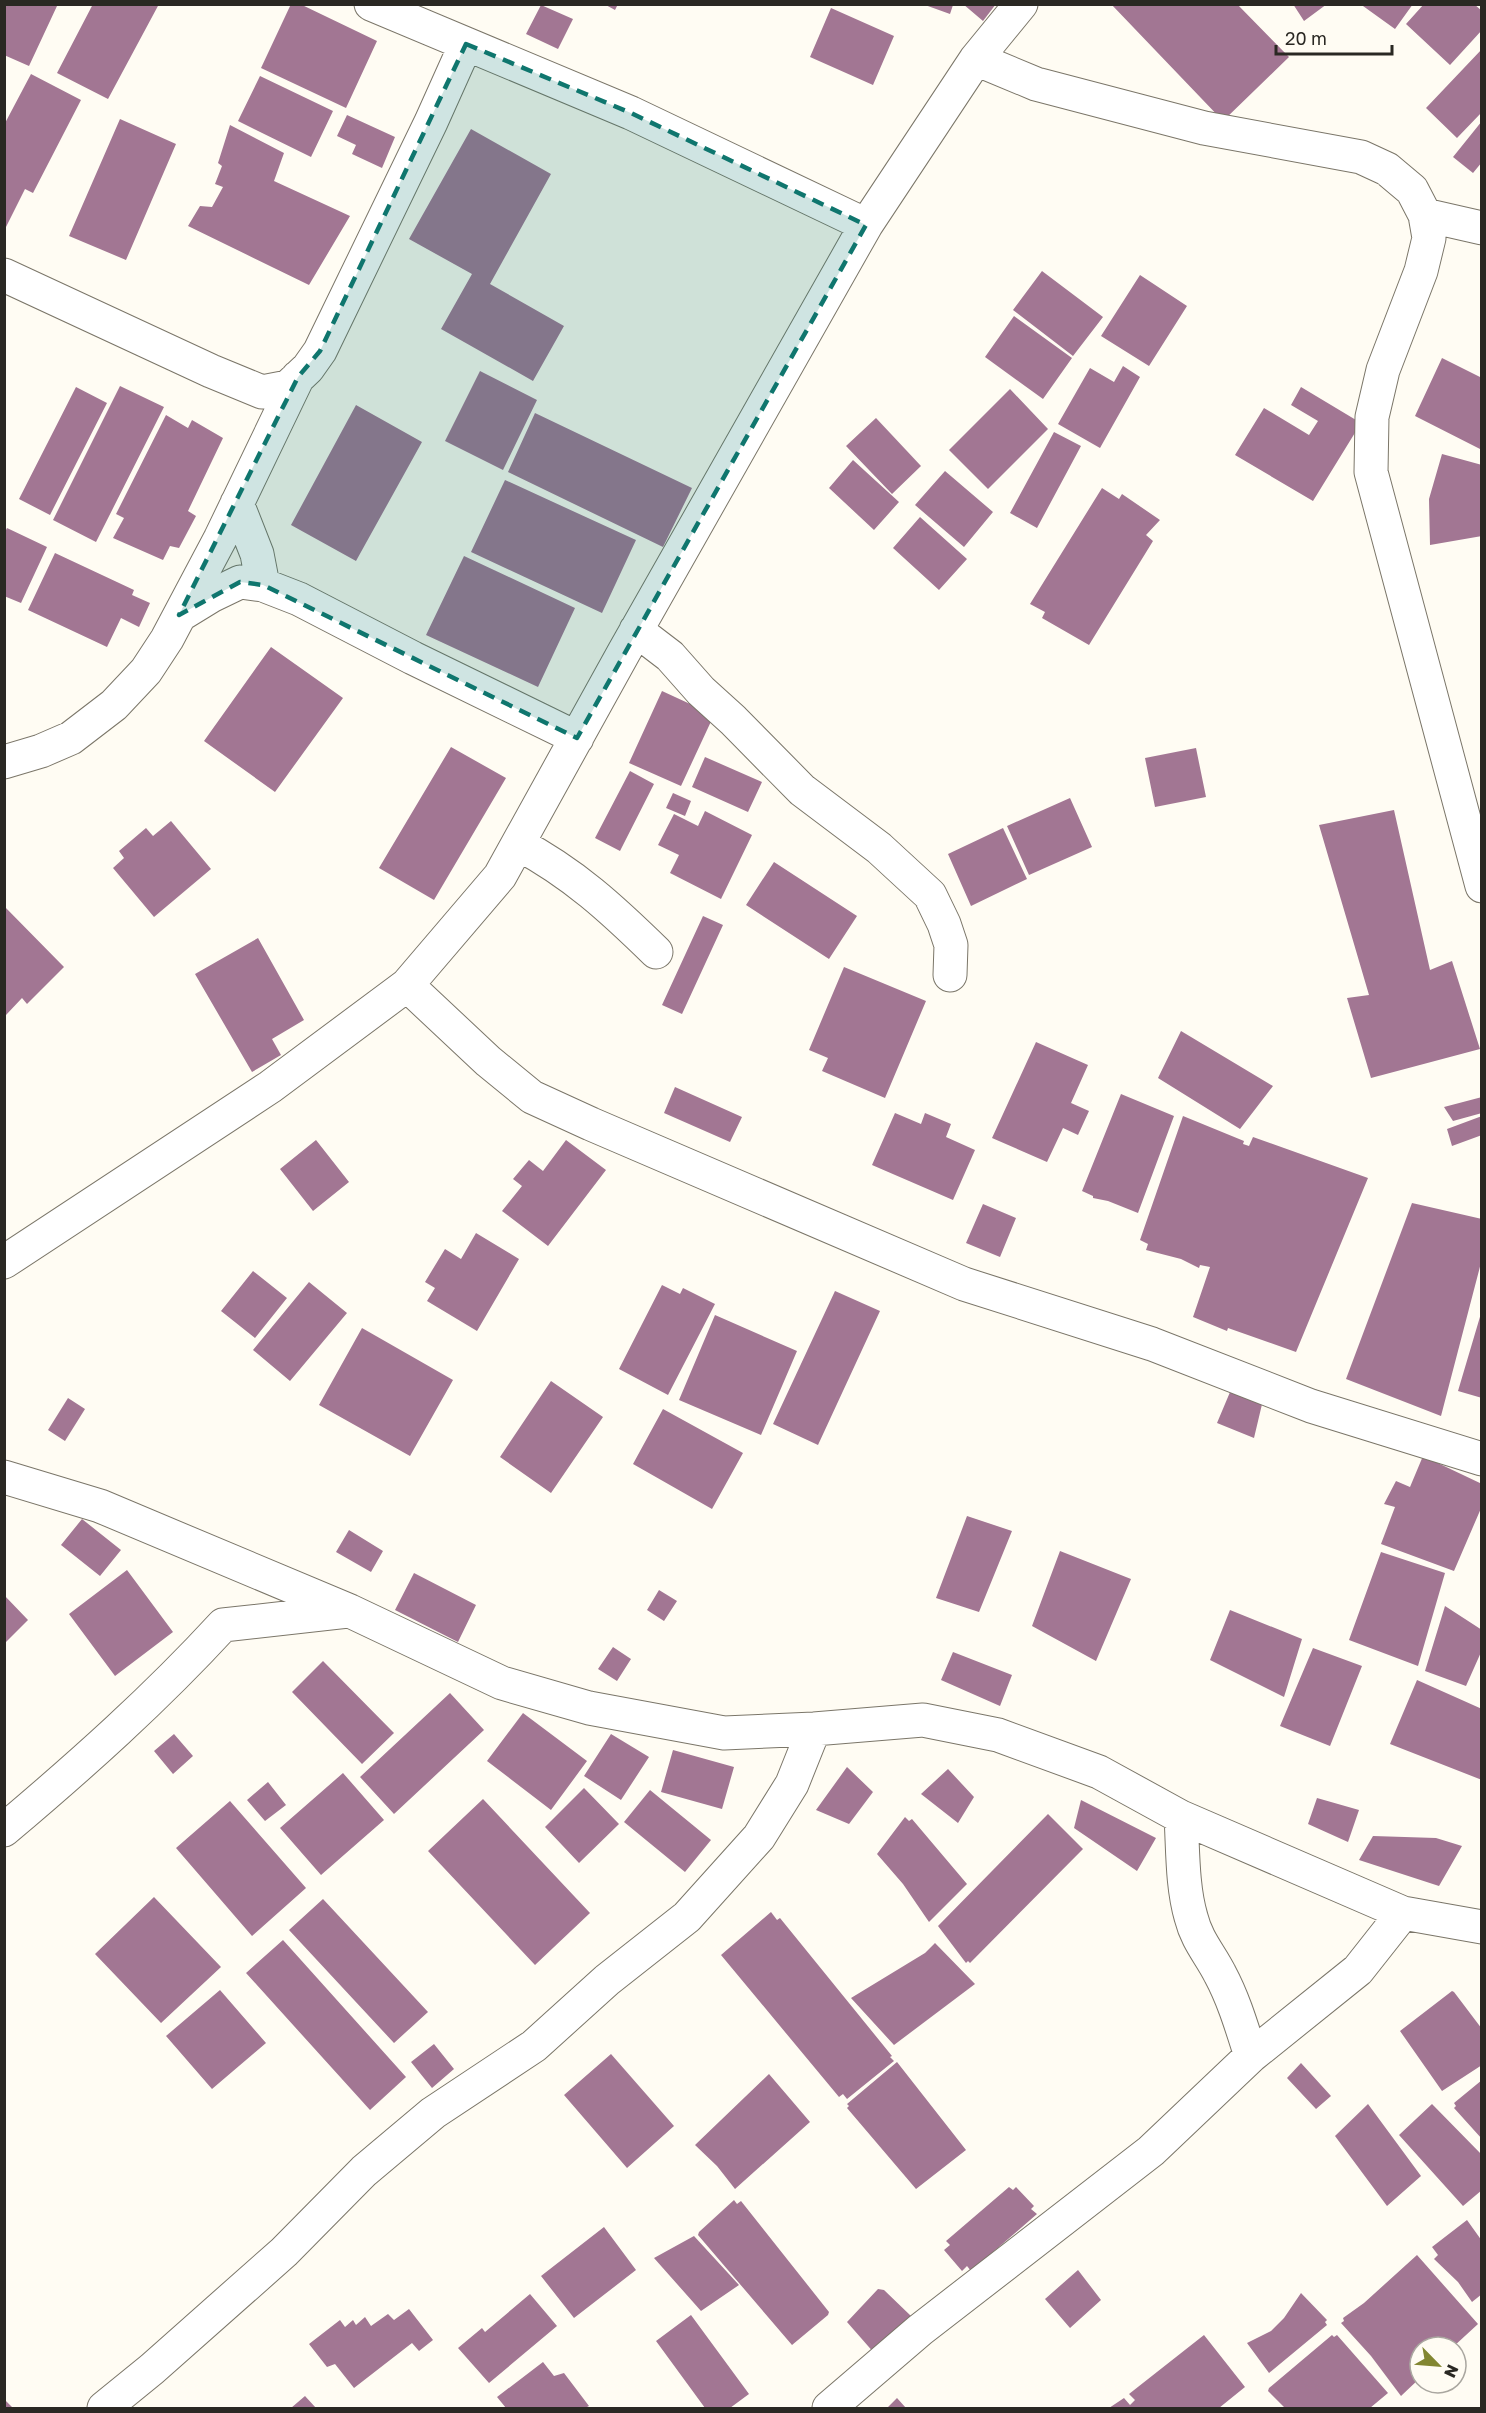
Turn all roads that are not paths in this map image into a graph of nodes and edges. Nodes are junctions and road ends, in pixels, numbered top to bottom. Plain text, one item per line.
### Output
1 (371, 4) edge
2 (1021, 4) edge
3 (466, 44) junction
4 (976, 59) junction
5 (1425, 215) junction
6 (866, 225) junction
7 (1482, 228) edge
8 (4, 275) edge
9 (298, 377) junction
10 (237, 503) junction
11 (263, 585) junction
12 (179, 615) junction
13 (636, 630) junction
14 (577, 738) junction
15 (4, 762) edge
16 (518, 844) junction
17 (1482, 886) edge
18 (656, 952) dead end
19 (950, 975) dead end
20 (407, 985) junction
21 (4, 1262) edge
22 (1482, 1459) edge
23 (4, 1477) edge
24 (350, 1611) junction
25 (814, 1730) junction
26 (1181, 1817) junction
27 (4, 1830) edge
28 (1403, 1912) junction
29 (1482, 1927) edge
30 (1251, 2056) junction
31 (104, 2409) edge
32 (830, 2409) edge

1 - 3 street
2 - 4 street
3 - 6 street
3 - 9 street
4 - 5 street
4 - 6 street
5 - 7 street
5 - 17 street
6 - 13 street
8 - 9 street
9 - 10 street
10 - 11 street
10 - 12 street
11 - 12 street
11 - 14 street
12 - 15 street
13 - 14 street
13 - 19 street
14 - 16 street
16 - 18 street
16 - 20 street
20 - 21 street
20 - 22 street
23 - 24 street
24 - 25 street
24 - 27 street
25 - 26 street
25 - 31 street
26 - 28 street
26 - 30 street
28 - 29 street
28 - 30 street
30 - 32 street

